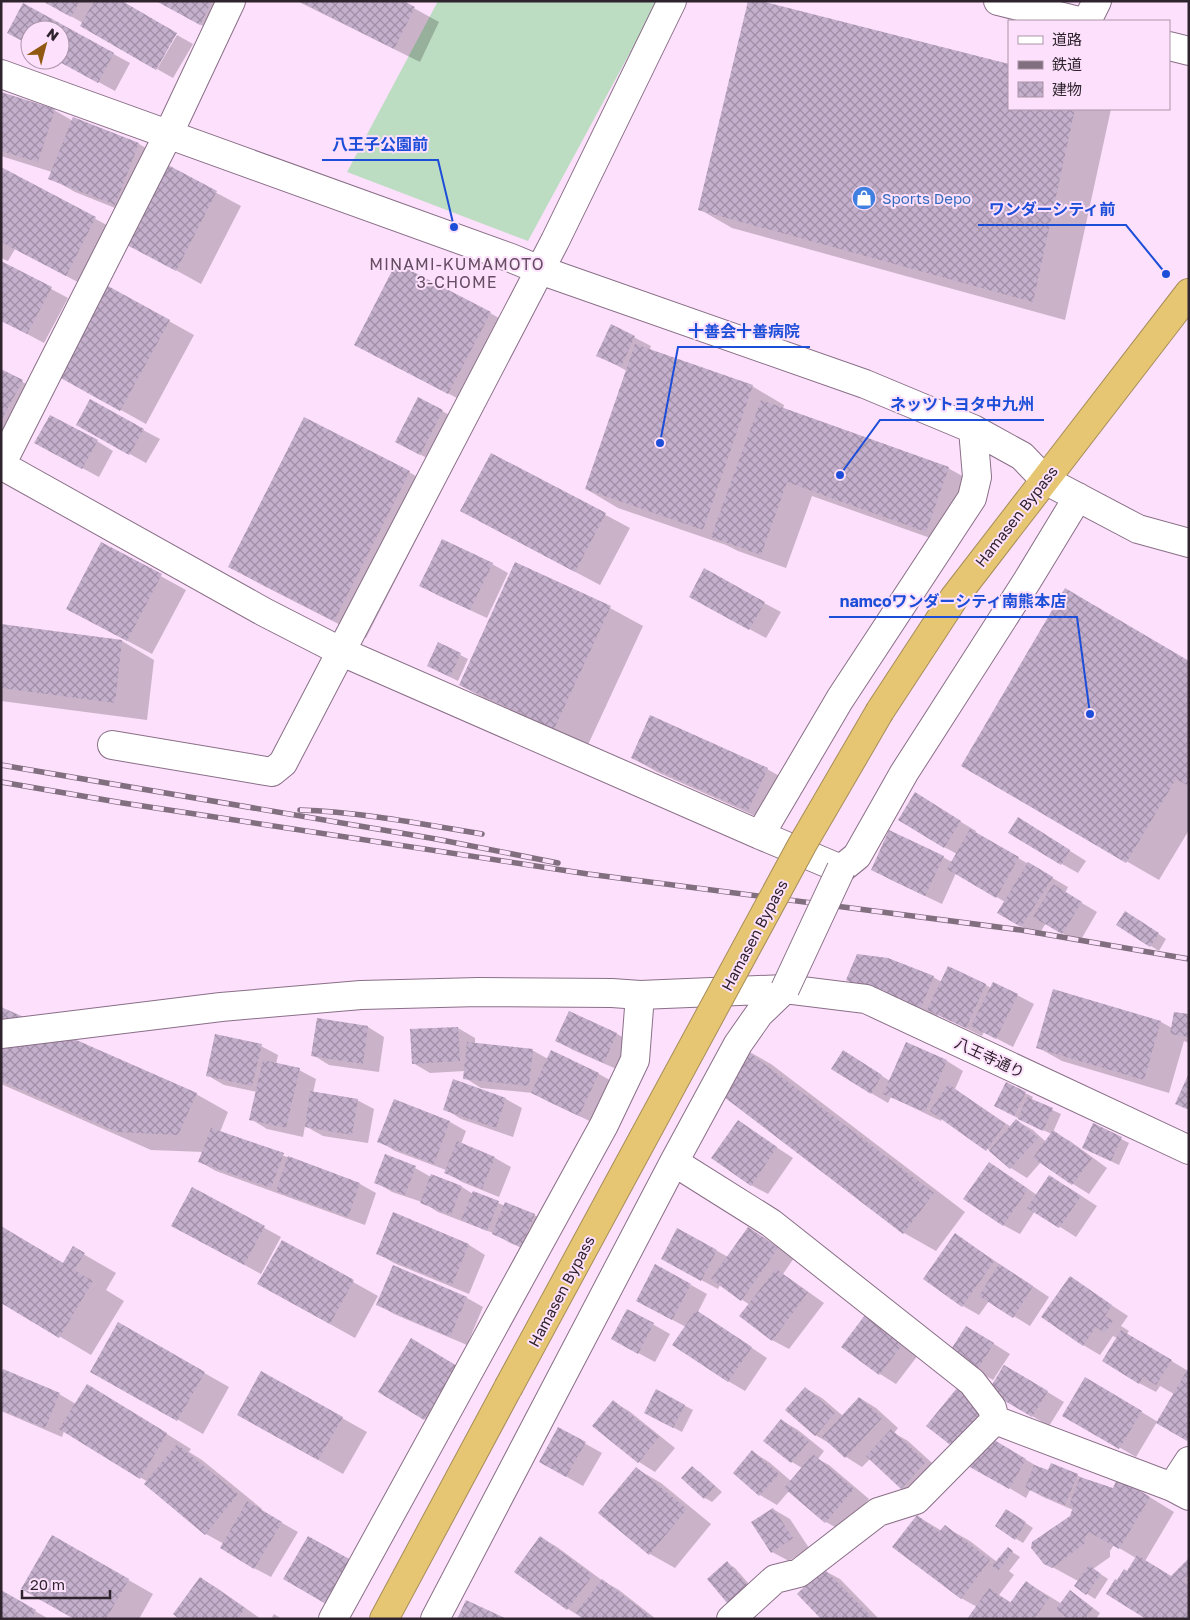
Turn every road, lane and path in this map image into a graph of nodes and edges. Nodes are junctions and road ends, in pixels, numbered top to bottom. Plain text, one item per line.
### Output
1 (231, 1) edge
2 (672, 1) edge
3 (998, 1) edge
4 (1098, 1) edge
5 (1075, 20) edge
6 (1088, 20) edge
7 (1170, 46) edge
8 (1189, 51) edge
9 (1, 74) edge
10 (168, 134) junction
11 (540, 270) junction
12 (1189, 293) edge
13 (973, 429) junction
14 (1, 465) edge
15 (1045, 480) junction
16 (1078, 497) junction
17 (1189, 543) edge
18 (342, 652) junction
19 (112, 745) dead end
20 (760, 835) junction
21 (841, 869) junction
22 (785, 989) junction
23 (640, 995) junction
24 (1, 1034) edge
25 (1189, 1150) edge
26 (674, 1162) junction
27 (995, 1420) junction
28 (1189, 1461) edge
29 (1181, 1492) edge
30 (333, 1619) edge
31 (384, 1619) edge
32 (435, 1619) edge
33 (731, 1619) edge

1 - 10 street
2 - 11 street
3 - 5 street
4 - 6 street
7 - 8 street
9 - 10 street
10 - 11 street
10 - 14 street
11 - 13 street
11 - 18 street
12 - 15 highway, Hamasen Bypass
13 - 15 street
13 - 20 street
14 - 18 street
15 - 16 street
15 - 31 highway, Hamasen Bypass, bridge
16 - 17 street
16 - 21 street
18 - 19 street
18 - 20 street
20 - 21 street
21 - 22 street, bridge
22 - 23 street, 八王寺通り
22 - 25 street, 八王寺通り
22 - 26 street
23 - 24 street, 八王寺通り
23 - 30 street
26 - 27 street
26 - 32 street
27 - 29 street
27 - 33 street
28 - 29 street

